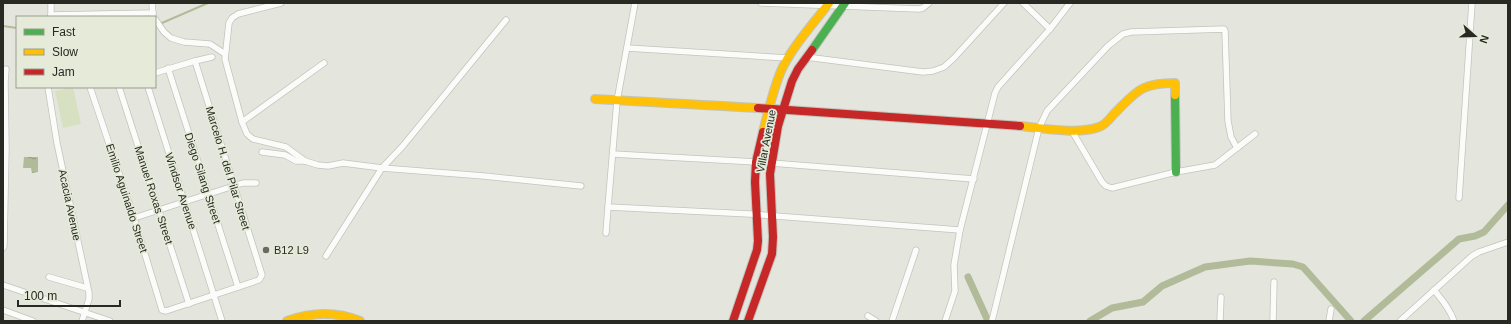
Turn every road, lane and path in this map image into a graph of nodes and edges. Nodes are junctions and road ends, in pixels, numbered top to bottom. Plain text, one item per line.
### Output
1 (51, 3) edge
2 (152, 3) edge
3 (281, 3) edge
4 (635, 3) edge
5 (761, 3) edge
6 (929, 3) edge
7 (1004, 3) edge
8 (1023, 3) edge
9 (1070, 3) edge
10 (1472, 3) edge
11 (828, 4) edge
12 (844, 4) edge
13 (51, 16) edge
14 (154, 16) edge
15 (506, 20) dead end
16 (156, 21) edge
17 (1050, 29) junction
18 (627, 48) junction
19 (225, 54) junction
20 (806, 57) junction
21 (212, 58) dead end
22 (788, 58) junction
23 (195, 61) junction
24 (324, 63) dead end
25 (168, 68) junction
26 (6, 69) dead end
27 (156, 73) edge
28 (4, 81) edge
29 (48, 88) edge
30 (90, 88) edge
31 (119, 88) edge
32 (148, 88) edge
33 (595, 99) dead end
34 (617, 102) junction
35 (769, 108) junction
36 (782, 110) junction
37 (4, 113) edge
38 (242, 122) junction
39 (987, 123) junction
40 (1039, 128) junction
41 (1072, 131) junction
42 (1255, 134) dead end
43 (5, 148) edge
44 (1237, 148) junction
45 (262, 152) dead end
46 (613, 154) junction
47 (305, 161) junction
48 (756, 162) junction
49 (771, 162) junction
50 (382, 168) junction
51 (1176, 172) junction
52 (974, 179) junction
53 (4, 183) edge
54 (256, 183) dead end
55 (234, 186) junction
56 (581, 186) dead end
57 (209, 194) junction
58 (1459, 198) dead end
59 (184, 202) junction
60 (608, 207) junction
61 (159, 210) junction
62 (758, 214) junction
63 (4, 216) edge
64 (771, 216) junction
65 (134, 218) junction
66 (960, 230) junction
67 (606, 233) dead end
68 (1508, 242) edge
69 (1508, 246) edge
70 (3, 248) edge
71 (916, 250) dead end
72 (326, 256) dead end
73 (49, 277) dead end
74 (1274, 282) dead end
75 (3, 285) edge
76 (238, 287) junction
77 (87, 288) junction
78 (1434, 290) junction
79 (214, 295) junction
80 (1221, 297) dead end
81 (189, 304) junction
82 (1331, 309) dead end
83 (3, 310) edge
84 (85, 312) junction
85 (868, 316) dead end
86 (33, 321) edge
87 (82, 321) edge
88 (110, 321) edge
89 (222, 321) edge
90 (288, 321) edge
91 (360, 321) edge
92 (733, 321) edge
93 (748, 321) edge
94 (876, 321) edge
95 (892, 321) edge
96 (945, 321) edge
97 (992, 321) edge
98 (1220, 321) edge
99 (1273, 321) edge
100 (1329, 321) edge
101 (1400, 321) edge
102 (1454, 321) edge

1 - 13 street
2 - 14 street
3 - 19 street
4 - 18 street
5 - 11 street
6 - 12 street
7 - 20 street
8 - 17 street
9 - 17 street
10 - 58 street
11 - 12 street
11 - 22 street, Villar Avenue
12 - 20 street, Villar Avenue
15 - 50 street
16 - 19 street
17 - 39 street
18 - 22 street
18 - 34 street
19 - 38 street
20 - 36 street, Villar Avenue
21 - 23 street
22 - 35 street, Villar Avenue
23 - 25 street
23 - 55 street, Marcelo H. del Pilar Street
24 - 38 street
25 - 27 street
25 - 57 street, Diego Silang Street
26 - 28 street
28 - 37 street
29 - 77 street, Acacia Avenue
30 - 65 street, Emilio Aguinaldo Street
31 - 61 street, Manuel Roxas Street
32 - 59 street, Windsor Avenue
33 - 34 street
34 - 35 street
34 - 46 street
35 - 36 street
35 - 48 street, Villar Avenue
36 - 39 street
36 - 49 street, Villar Avenue
37 - 43 street
38 - 47 street
39 - 40 street
39 - 52 street
40 - 41 street
40 - 44 street
40 - 97 street
41 - 51 street
41 - 51 street
42 - 44 street
43 - 53 street
44 - 51 street
45 - 47 street
46 - 48 street
46 - 60 street
47 - 50 street
48 - 62 street, Villar Avenue
49 - 52 street
49 - 64 street, Villar Avenue
50 - 56 street
50 - 72 street
52 - 66 street
53 - 63 street
54 - 55 street
55 - 57 street
55 - 76 street, Marcelo H. del Pilar Street
57 - 59 street
57 - 76 street, Diego Silang Street
59 - 61 street
59 - 79 street, Windsor Avenue
60 - 62 street
60 - 67 street
61 - 65 street
61 - 81 street, Manuel Roxas Street
62 - 64 street
62 - 92 street, Villar Avenue
63 - 70 street
64 - 66 street
64 - 93 street, Villar Avenue
65 - 81 street, Emilio Aguinaldo Street
66 - 96 street
68 - 69 street
68 - 78 street
71 - 95 street
73 - 77 street
74 - 99 street
75 - 84 street
76 - 79 street
77 - 84 street, Acacia Avenue
78 - 101 street
78 - 102 street
79 - 81 street
79 - 89 street, Windsor Avenue
80 - 98 street
82 - 100 street
83 - 86 street
84 - 87 street, Acacia Avenue
84 - 88 street
85 - 94 street
90 - 91 street

